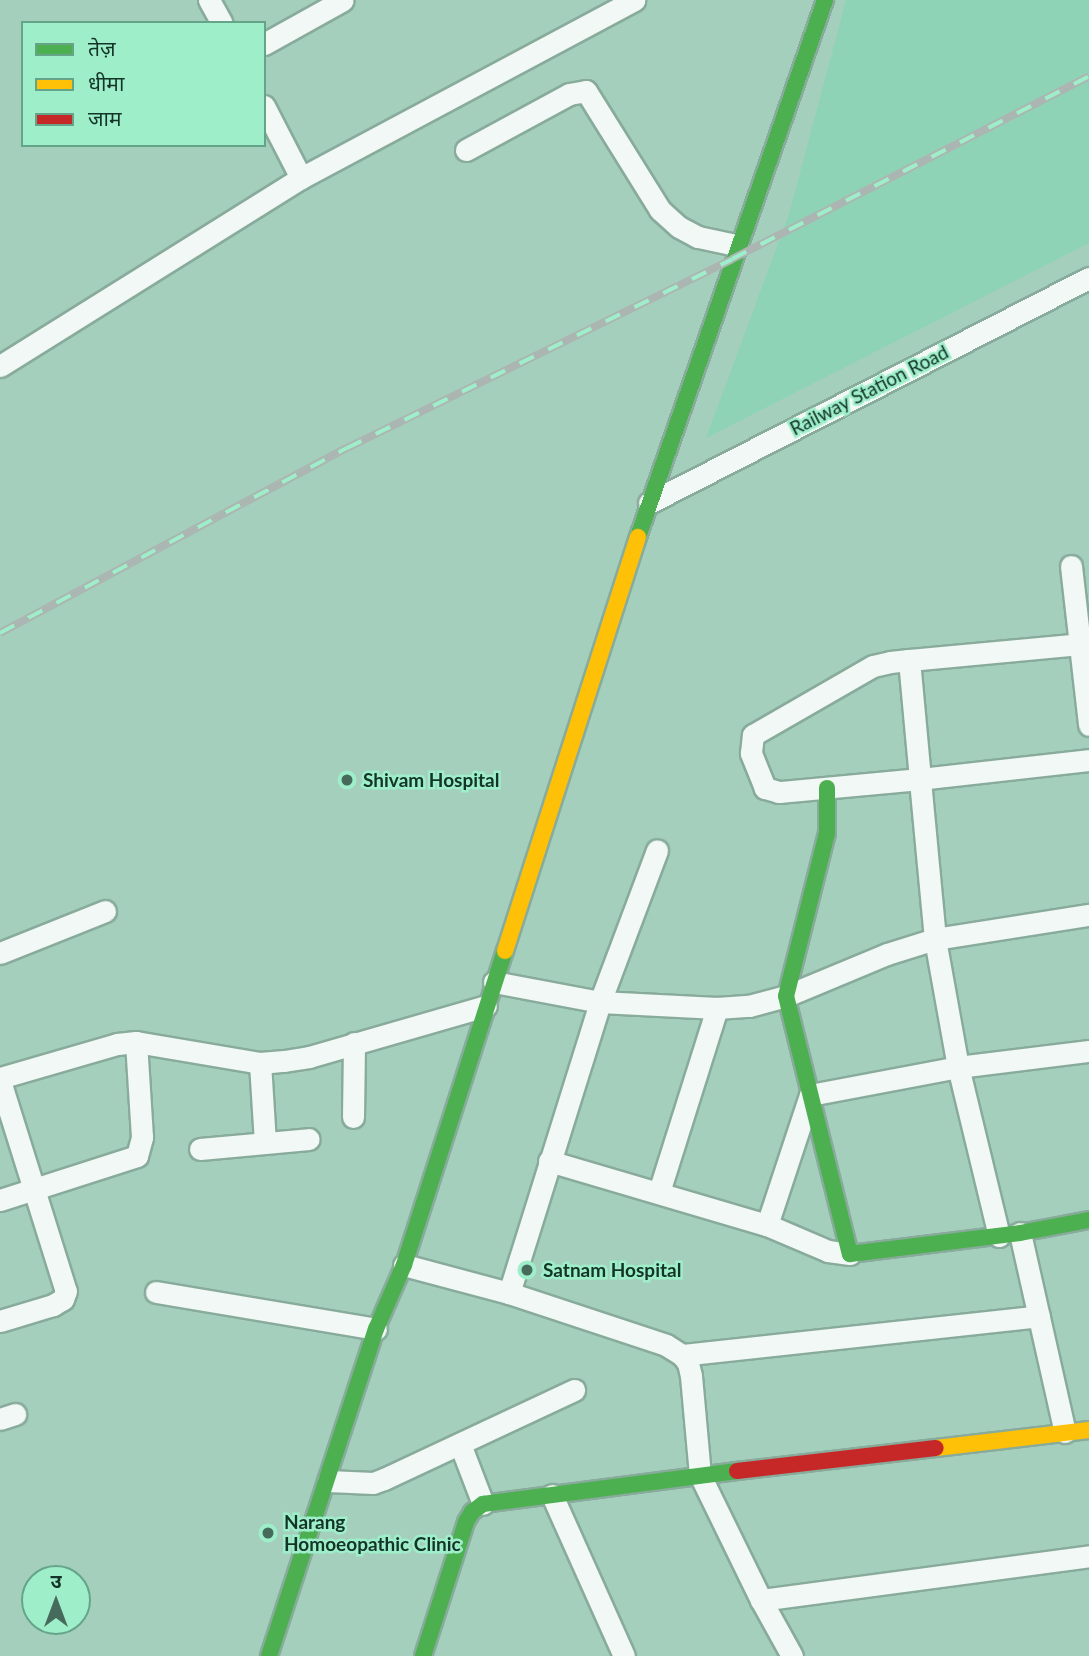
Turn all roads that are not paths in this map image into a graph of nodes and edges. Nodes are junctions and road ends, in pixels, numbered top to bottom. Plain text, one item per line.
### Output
1 (209, 0) edge
2 (343, 0) edge
3 (635, 0) edge
4 (825, 0) edge
5 (221, 21) edge
6 (266, 43) edge
7 (266, 110) edge
8 (466, 150) dead end
9 (301, 178) junction
10 (737, 246) junction
11 (1089, 278) edge
12 (0, 366) edge
13 (649, 503) junction
14 (1071, 566) dead end
15 (1080, 644) junction
16 (909, 660) junction
17 (1089, 725) edge
18 (1089, 760) edge
19 (920, 779) junction
20 (827, 788) junction
21 (657, 850) dead end
22 (105, 911) dead end
23 (1089, 915) edge
24 (935, 939) junction
25 (0, 953) edge
26 (494, 982) junction
27 (786, 996) junction
28 (600, 1002) junction
29 (486, 1006) junction
30 (718, 1008) junction
31 (136, 1042) junction
32 (354, 1043) junction
33 (1089, 1051) edge
34 (260, 1063) junction
35 (958, 1067) junction
36 (0, 1080) edge
37 (810, 1095) junction
38 (353, 1117) dead end
39 (309, 1139) dead end
40 (265, 1143) junction
41 (200, 1149) dead end
42 (548, 1161) junction
43 (35, 1191) junction
44 (659, 1192) junction
45 (0, 1200) edge
46 (1089, 1220) edge
47 (767, 1225) junction
48 (1010, 1235) junction
49 (850, 1254) junction
50 (404, 1265) junction
51 (156, 1292) dead end
52 (509, 1293) junction
53 (1039, 1315) junction
54 (0, 1321) edge
55 (376, 1329) junction
56 (682, 1355) junction
57 (573, 1390) dead end
58 (1089, 1430) edge
59 (1065, 1432) junction
60 (460, 1444) junction
61 (700, 1475) junction
62 (328, 1481) junction
63 (552, 1495) junction
64 (483, 1504) junction
65 (1089, 1556) edge
66 (761, 1600) junction
67 (269, 1656) edge
68 (423, 1656) edge
69 (624, 1656) edge
70 (792, 1656) edge

1 - 5 street
2 - 6 street
3 - 9 street
4 - 10 main road
7 - 9 street
8 - 10 street
9 - 12 street
10 - 13 main road
11 - 13 street, Railway Station Road
13 - 26 main road
14 - 15 street
15 - 16 street
15 - 17 street
16 - 19 street
16 - 20 street
18 - 19 street
19 - 20 street
19 - 24 street
20 - 27 main road
21 - 28 street
22 - 25 street
23 - 24 street
24 - 27 street
24 - 35 street
26 - 28 street
26 - 29 main road
27 - 30 street
27 - 37 main road
28 - 30 street
28 - 42 street
29 - 32 street
29 - 50 main road
30 - 44 street
31 - 34 street
31 - 36 street
31 - 43 street
32 - 34 street
32 - 38 street
33 - 35 street
34 - 40 street
35 - 37 street
35 - 48 street
36 - 43 street
37 - 47 street
37 - 49 main road
39 - 40 street
40 - 41 street
42 - 44 street
42 - 52 street
43 - 45 street
43 - 54 street
44 - 47 street
46 - 48 main road
47 - 49 street
48 - 49 main road
48 - 53 street
50 - 52 street
50 - 55 main road
51 - 55 street
52 - 56 street
53 - 56 street
53 - 59 street
55 - 62 main road
56 - 61 street
57 - 60 street
58 - 59 main road
59 - 61 main road
60 - 62 street
60 - 64 street
61 - 63 main road
61 - 66 street
62 - 67 main road
63 - 64 main road
63 - 69 street
64 - 68 main road
65 - 66 street
66 - 70 street

